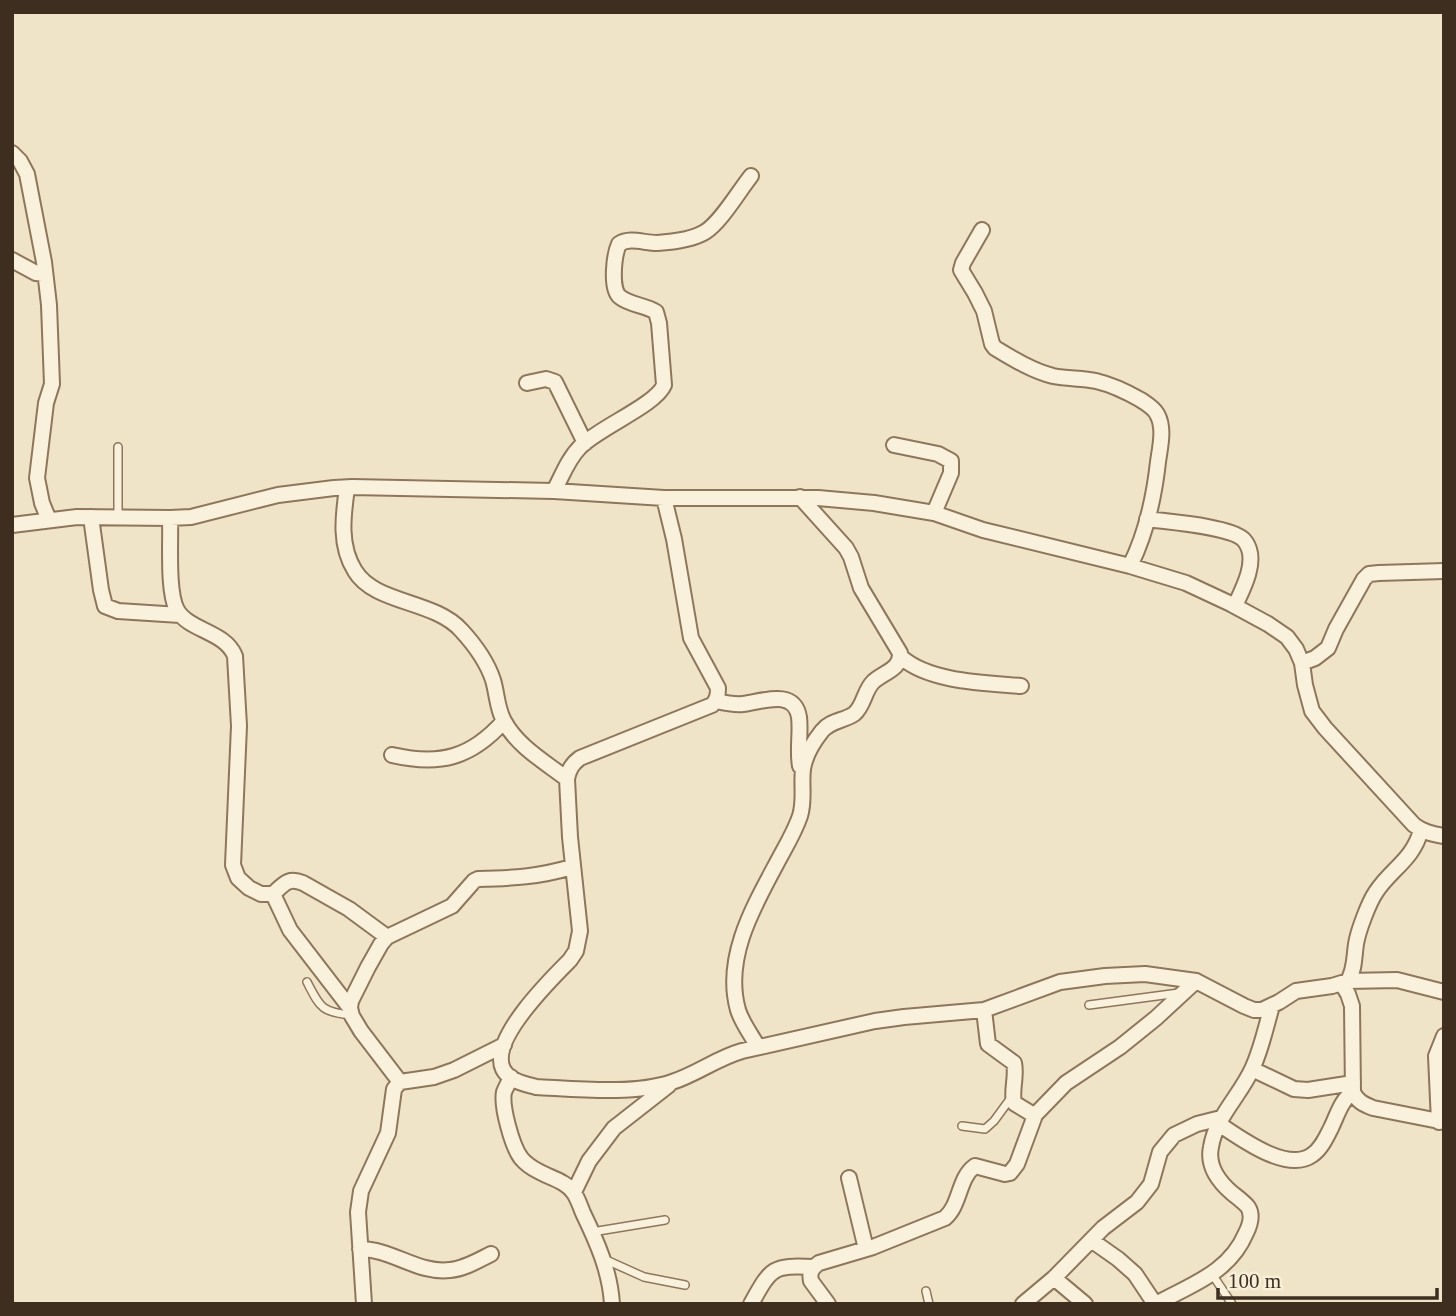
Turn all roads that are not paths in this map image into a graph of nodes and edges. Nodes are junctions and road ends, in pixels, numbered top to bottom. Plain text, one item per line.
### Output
1 (12, 153) edge
2 (751, 176) dead end
3 (982, 230) dead end
4 (15, 266) edge
5 (45, 274) junction
6 (527, 383) dead end
7 (585, 443) junction
8 (894, 445) dead end
9 (118, 447) dead end
10 (347, 488) junction
11 (554, 491) junction
12 (800, 497) junction
13 (664, 498) junction
14 (934, 513) junction
15 (91, 517) junction
16 (118, 517) junction
17 (170, 518) junction
18 (1147, 519) junction
19 (49, 520) junction
20 (12, 524) edge
21 (1130, 566) junction
22 (1444, 571) edge
23 (1235, 606) junction
24 (180, 615) junction
25 (901, 657) junction
26 (1302, 663) junction
27 (1021, 686) dead end
28 (716, 701) junction
29 (504, 721) junction
30 (392, 755) dead end
31 (803, 771) junction
32 (567, 779) junction
33 (1421, 830) junction
34 (1444, 836) edge
35 (572, 867) junction
36 (273, 894) junction
37 (387, 937) junction
38 (1196, 981) junction
39 (307, 982) dead end
40 (1345, 982) junction
41 (1444, 992) edge
42 (1184, 993) junction
43 (1089, 1005) dead end
44 (1272, 1006) junction
45 (984, 1010) junction
46 (351, 1012) junction
47 (1444, 1036) edge
48 (504, 1045) junction
49 (758, 1047) junction
50 (1252, 1069) junction
51 (511, 1077) junction
52 (673, 1082) junction
53 (400, 1083) junction
54 (1353, 1087) junction
55 (1013, 1095) junction
56 (1034, 1116) junction
57 (1220, 1121) junction
58 (1441, 1122) edge
59 (962, 1126) dead end
60 (849, 1178) dead end
61 (574, 1192) junction
62 (665, 1220) dead end
63 (592, 1232) junction
64 (1091, 1240) junction
65 (360, 1249) junction
66 (866, 1249) junction
67 (491, 1254) dead end
68 (603, 1259) junction
69 (813, 1267) junction
70 (1212, 1274) junction
71 (1054, 1279) junction
72 (685, 1286) dead end
73 (926, 1291) dead end
74 (364, 1304) edge
75 (612, 1304) edge
76 (751, 1304) edge
77 (828, 1304) edge
78 (929, 1304) edge
79 (1023, 1304) edge
80 (1085, 1304) edge
81 (1156, 1304) edge
82 (1232, 1304) edge

1 - 5 street
2 - 7 street
3 - 18 street
4 - 5 street
5 - 19 street
6 - 7 street
7 - 11 street
8 - 14 street
9 - 16 lane
10 - 11 street
10 - 17 street
10 - 29 street
11 - 13 street
12 - 13 street
12 - 14 street
12 - 25 street
13 - 28 street
14 - 21 street
15 - 16 street
15 - 19 street
15 - 24 street
16 - 17 street
17 - 24 street
18 - 21 street
18 - 23 street
19 - 20 street
21 - 23 street
22 - 26 street
23 - 26 street
24 - 36 street
25 - 27 street
25 - 31 street
26 - 33 street
28 - 31 street
28 - 32 street
29 - 30 street
29 - 32 street
31 - 49 street
32 - 35 street
33 - 34 street
33 - 40 street
35 - 37 street
35 - 48 street
36 - 37 street
36 - 46 street
37 - 46 street
38 - 42 street
38 - 44 street
38 - 45 street
39 - 46 lane
40 - 41 street
40 - 44 street
40 - 54 street
42 - 43 lane
42 - 56 street
44 - 50 street
45 - 49 street
45 - 55 street
46 - 53 street
47 - 58 street
48 - 51 street
48 - 53 street
49 - 52 street
50 - 54 street
50 - 57 street
51 - 52 street
51 - 61 street
52 - 61 street
53 - 65 street
54 - 57 street
54 - 58 street
55 - 56 street
55 - 59 lane
56 - 66 street
57 - 64 street
57 - 70 street
60 - 66 street
61 - 63 street
62 - 63 lane
63 - 68 street
64 - 71 street
64 - 81 street
65 - 67 street
65 - 74 street
66 - 69 street
68 - 72 lane
68 - 75 street
69 - 76 street
69 - 77 street
70 - 81 street
70 - 82 lane
71 - 79 street
71 - 80 street
73 - 78 lane

